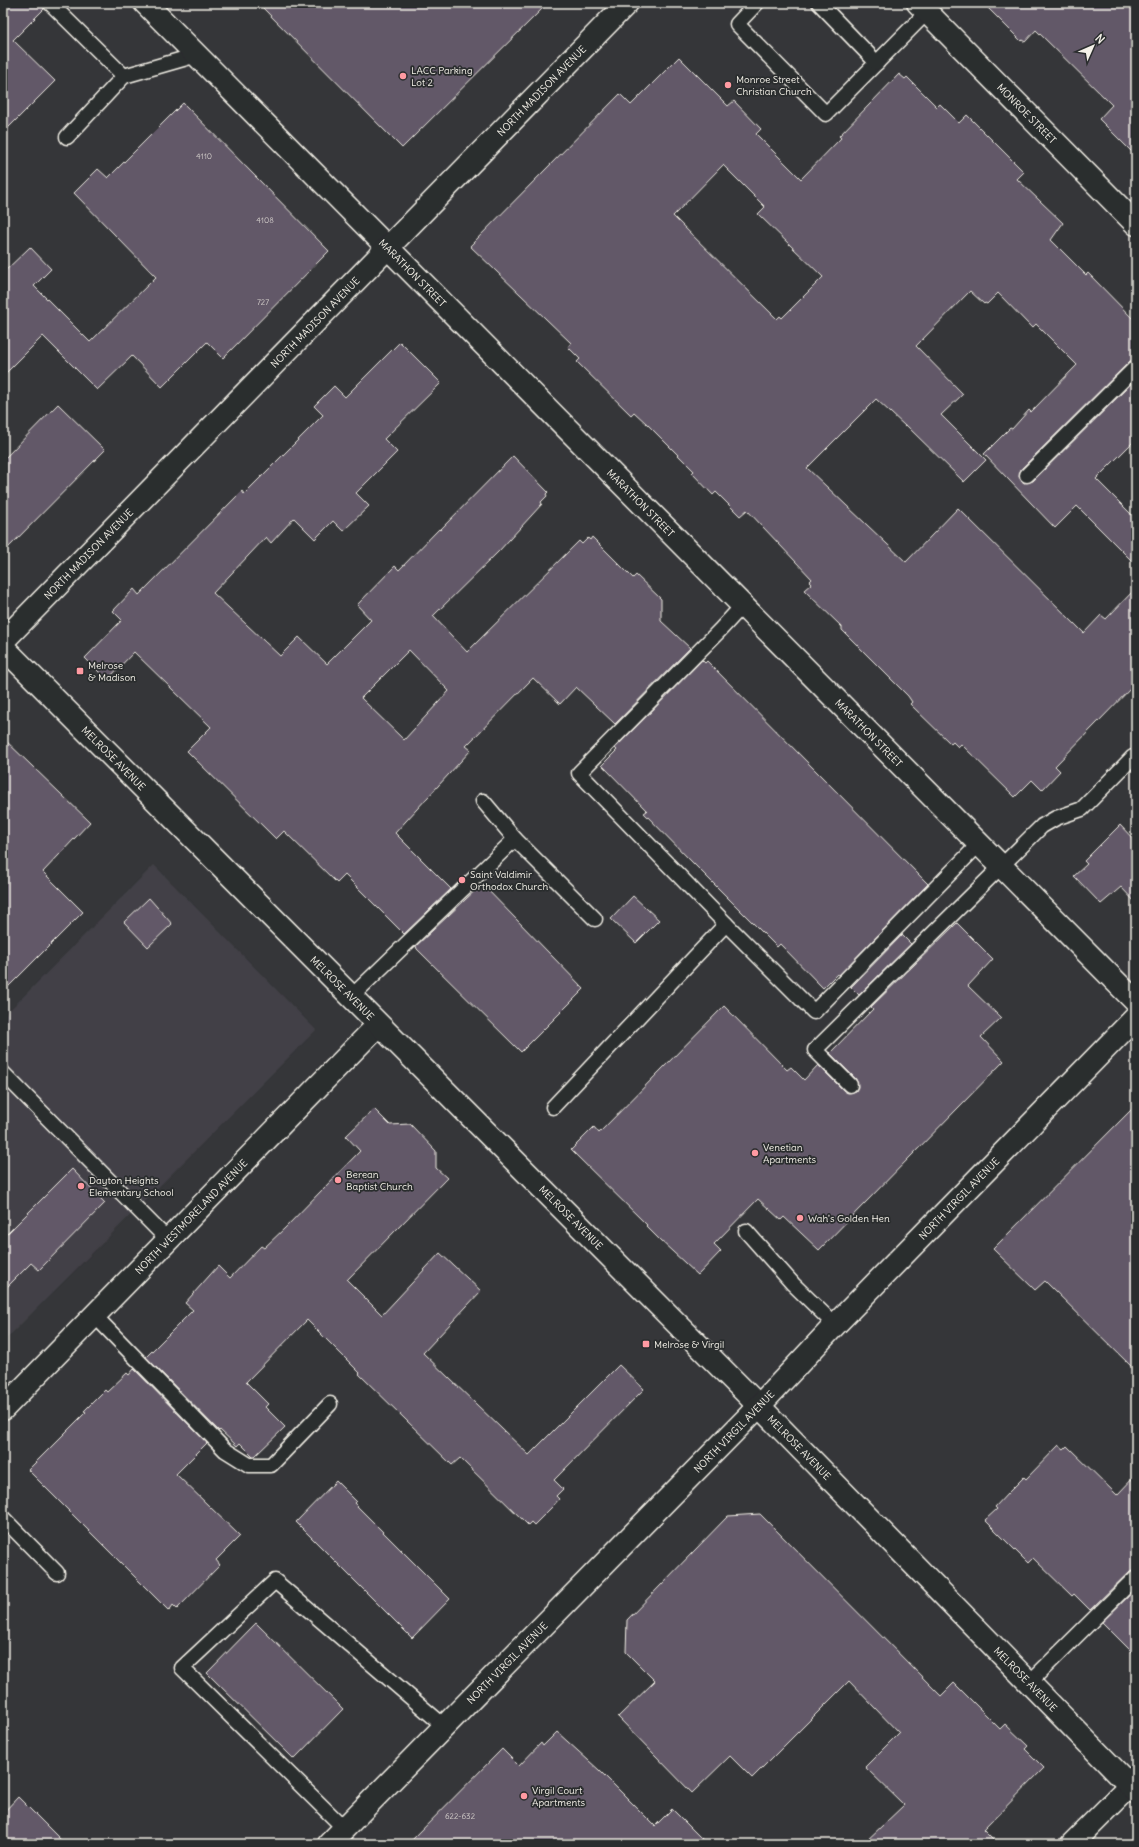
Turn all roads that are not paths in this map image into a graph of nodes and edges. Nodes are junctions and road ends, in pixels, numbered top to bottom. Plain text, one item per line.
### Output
1 (50, 3) edge
2 (145, 3) edge
3 (627, 3) edge
4 (757, 3) edge
5 (819, 3) edge
6 (922, 8) edge
7 (197, 56) junction
8 (877, 63) junction
9 (124, 76) junction
10 (67, 137) dead end
11 (1136, 224) edge
12 (388, 247) junction
13 (1136, 367) edge
14 (1027, 475) dead end
15 (742, 605) junction
16 (3, 641) edge
17 (3, 646) edge
18 (1133, 757) dead end
19 (483, 801) dead end
20 (515, 839) junction
21 (979, 844) junction
22 (1001, 866) junction
23 (595, 919) dead end
24 (726, 924) junction
25 (351, 997) junction
26 (1136, 1002) edge
27 (1136, 1017) edge
28 (378, 1025) junction
29 (3, 1073) edge
30 (850, 1085) dead end
31 (553, 1106) dead end
32 (746, 1231) dead end
33 (168, 1240) junction
34 (94, 1315) junction
35 (835, 1325) junction
36 (330, 1404) dead end
37 (759, 1406) junction
38 (3, 1409) edge
39 (3, 1518) edge
40 (57, 1573) dead end
41 (1136, 1577) edge
42 (1029, 1683) junction
43 (444, 1726) junction
44 (1133, 1789) edge
45 (344, 1828) junction
46 (328, 1844) edge
47 (1072, 1844) edge

1 - 9 lane
2 - 7 street, MARATHON STREET
3 - 12 street, NORTH MADISON AVENUE
4 - 8 lane
5 - 8 lane
6 - 8 lane
6 - 11 street, MONROE STREET
7 - 9 lane
7 - 12 street, MARATHON STREET
9 - 10 lane
12 - 15 street, MARATHON STREET
12 - 16 street, NORTH MADISON AVENUE
13 - 14 lane
15 - 21 street, MARATHON STREET
15 - 24 lane
17 - 25 street, MELROSE AVENUE
18 - 22 lane
19 - 20 lane
20 - 23 lane
20 - 25 lane
21 - 22 street, MARATHON STREET
21 - 24 lane
22 - 26 street, MARATHON STREET
22 - 30 lane
24 - 31 lane
25 - 28 street, MELROSE AVENUE
27 - 35 street, NORTH VIRGIL AVENUE
28 - 33 street, NORTH WESTMORELAND AVENUE
28 - 37 street, MELROSE AVENUE
29 - 33 lane
32 - 35 lane
33 - 34 street, NORTH WESTMORELAND AVENUE
34 - 36 lane
34 - 38 street, NORTH WESTMORELAND AVENUE
35 - 37 street, NORTH VIRGIL AVENUE
37 - 42 street, MELROSE AVENUE
37 - 43 street, NORTH VIRGIL AVENUE
39 - 40 lane
41 - 42 lane
42 - 44 street, MELROSE AVENUE
43 - 45 street, NORTH VIRGIL AVENUE
43 - 45 lane
44 - 47 street
45 - 46 street, NORTH VIRGIL AVENUE

